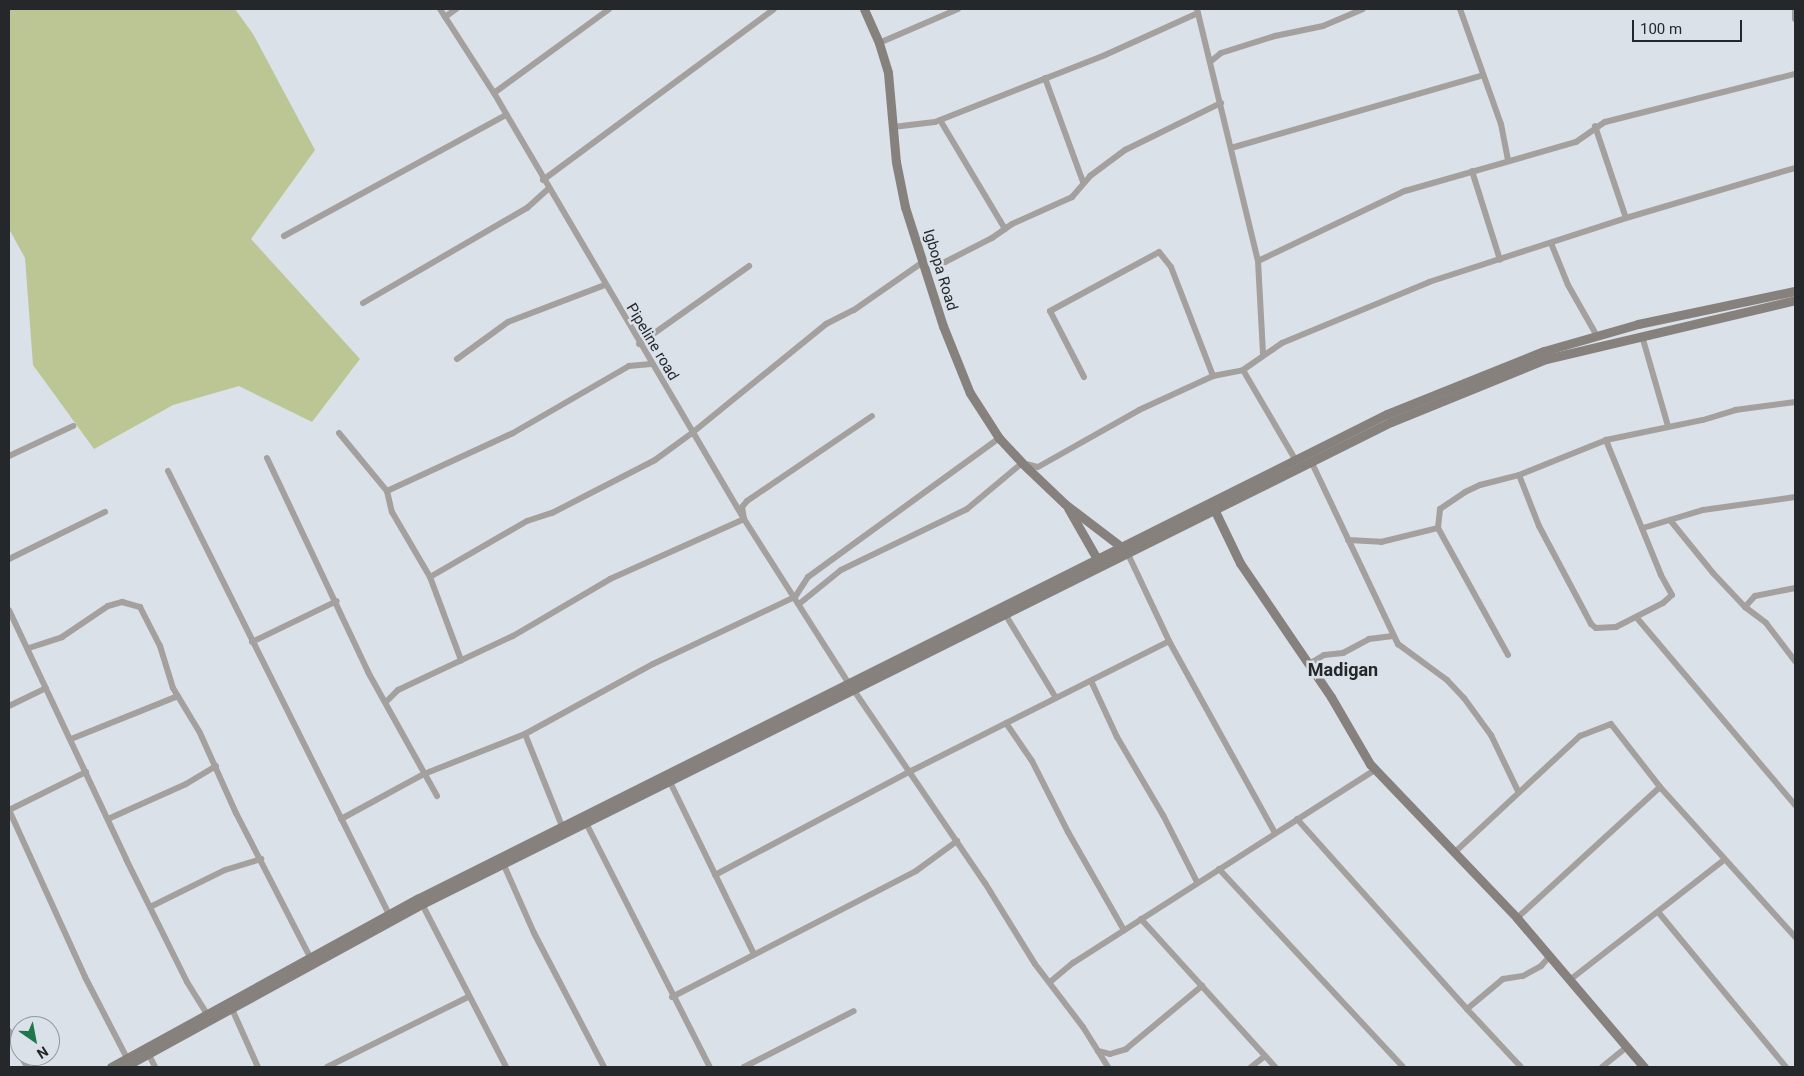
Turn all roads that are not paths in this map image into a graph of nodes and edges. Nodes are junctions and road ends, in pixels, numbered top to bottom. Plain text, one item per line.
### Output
1 (440, 9) edge
2 (456, 9) edge
3 (609, 9) edge
4 (774, 9) edge
5 (864, 9) edge
6 (958, 9) edge
7 (1363, 9) edge
8 (1460, 9) edge
9 (1795, 9) edge
10 (1198, 11) edge
11 (445, 18) junction
12 (1795, 19) edge
13 (879, 43) junction
14 (1210, 62) junction
15 (1795, 74) edge
16 (1481, 76) junction
17 (1045, 78) junction
18 (494, 93) junction
19 (1221, 103) junction
20 (506, 114) junction
21 (940, 120) junction
22 (1595, 126) junction
23 (892, 127) junction
24 (1230, 148) junction
25 (1508, 160) junction
26 (1795, 168) edge
27 (1472, 171) junction
28 (543, 180) junction
29 (1083, 182) junction
30 (548, 189) junction
31 (1626, 218) junction
32 (1005, 229) junction
33 (284, 236) dead end
34 (1551, 243) junction
35 (1500, 260) junction
36 (1258, 261) junction
37 (923, 262) junction
38 (749, 266) dead end
39 (605, 285) junction
40 (1795, 291) edge
41 (1795, 300) edge
42 (362, 303) dead end
43 (1597, 336) junction
44 (1642, 336) junction
45 (639, 344) junction
46 (1263, 354) junction
47 (457, 359) dead end
48 (651, 364) junction
49 (1243, 370) junction
50 (1213, 376) junction
51 (1084, 377) dead end
52 (1795, 402) edge
53 (872, 416) dead end
54 (73, 426) dead end
55 (1668, 426) junction
56 (339, 433) dead end
57 (692, 434) junction
58 (999, 438) junction
59 (1606, 440) junction
60 (9, 456) edge
61 (267, 458) dead end
62 (1295, 459) junction
63 (1311, 461) junction
64 (1022, 463) junction
65 (168, 471) dead end
66 (1519, 476) junction
67 (387, 491) junction
68 (1795, 498) edge
69 (1065, 504) junction
70 (1214, 509) junction
71 (105, 512) dead end
72 (744, 519) junction
73 (1670, 520) junction
74 (1438, 528) junction
75 (1643, 528) junction
76 (1348, 540) junction
77 (1124, 549) junction
78 (9, 559) edge
79 (1099, 562) junction
80 (430, 577) junction
81 (1795, 588) edge
82 (796, 596) junction
83 (337, 601) junction
84 (799, 604) junction
85 (1745, 608) junction
86 (9, 610) edge
87 (1005, 614) junction
88 (1637, 618) junction
89 (1393, 636) junction
90 (1169, 641) junction
91 (252, 642) junction
92 (28, 648) junction
93 (1508, 655) dead end
94 (460, 660) junction
95 (1795, 661) edge
96 (1310, 664) junction
97 (1091, 680) junction
98 (851, 687) junction
99 (46, 688) junction
100 (178, 696) junction
101 (1056, 698) junction
102 (386, 702) junction
103 (9, 706) edge
104 (1006, 723) junction
105 (525, 734) junction
106 (71, 739) junction
107 (216, 766) junction
108 (1375, 770) junction
109 (910, 771) junction
110 (86, 772) junction
111 (424, 774) junction
112 (670, 782) junction
113 (1660, 787) junction
114 (1518, 791) junction
115 (437, 796) dead end
116 (1795, 805) edge
117 (108, 819) junction
118 (340, 819) junction
119 (1297, 819) junction
120 (586, 823) junction
121 (562, 826) junction
122 (1275, 833) junction
123 (957, 841) junction
124 (1455, 852) junction
125 (261, 859) junction
126 (1724, 860) junction
127 (503, 863) junction
128 (1219, 869) junction
129 (715, 875) junction
130 (1197, 882) junction
131 (422, 904) junction
132 (152, 906) junction
133 (1659, 913) junction
134 (388, 915) junction
135 (1517, 918) junction
136 (1141, 919) junction
137 (1124, 930) junction
138 (1795, 937) edge
139 (754, 954) junction
140 (1550, 956) junction
141 (311, 959) junction
142 (1571, 979) junction
143 (1050, 982) junction
144 (1202, 986) junction
145 (672, 997) junction
146 (468, 998) junction
147 (232, 1009) junction
148 (1467, 1009) junction
149 (854, 1010) dead end
150 (208, 1015) junction
151 (1627, 1047) junction
152 (1098, 1052) junction
153 (149, 1054) junction
154 (1265, 1056) junction
155 (126, 1063) edge
156 (111, 1067) edge
157 (155, 1067) edge
158 (258, 1067) edge
159 (327, 1067) edge
160 (506, 1067) edge
161 (604, 1067) edge
162 (710, 1067) edge
163 (744, 1067) edge
164 (1108, 1067) edge
165 (1251, 1067) edge
166 (1275, 1067) edge
167 (1403, 1067) edge
168 (1521, 1067) edge
169 (1602, 1067) edge
170 (1644, 1067) edge
171 (1786, 1067) edge

1 - 11 street, Pipeline road
2 - 11 street
3 - 18 street
4 - 28 street
5 - 13 main road, Igbopa Road
6 - 13 street
7 - 14 street
8 - 16 street
9 - 12 street
10 - 14 street
10 - 17 street
11 - 18 street, Pipeline road
13 - 23 main road, Igbopa Road
14 - 19 street
15 - 22 street
16 - 24 street
16 - 25 street
17 - 21 street
17 - 29 street
18 - 20 street, Pipeline road
19 - 24 street
19 - 29 street
20 - 28 street, Pipeline road
20 - 33 street
21 - 23 street
21 - 32 street
22 - 25 street
22 - 31 street
23 - 37 main road, Igbopa Road
24 - 36 street
25 - 27 street
26 - 31 street
27 - 35 street
27 - 36 street
28 - 30 street, Pipeline road
29 - 32 street
30 - 39 street, Pipeline road
30 - 42 street
31 - 34 street
32 - 37 street
34 - 35 street
34 - 43 street
35 - 46 street
36 - 46 street
37 - 57 street
37 - 58 main road, Igbopa Road
38 - 45 street
39 - 45 street, Pipeline road
39 - 47 street
40 - 43 main road
41 - 44 main road
43 - 62 main road
44 - 55 street
44 - 63 main road
45 - 48 street, Pipeline road
46 - 49 street
48 - 57 street, Pipeline road
48 - 67 street
49 - 50 street
49 - 62 street
50 - 51 street
50 - 64 street
52 - 55 street
53 - 72 street
54 - 60 street
55 - 59 street
56 - 67 street
57 - 72 street, Pipeline road
57 - 80 street
58 - 64 main road, Igbopa Road
58 - 82 street
59 - 66 street
59 - 75 street
61 - 83 street
62 - 77 main road
63 - 70 main road
63 - 76 street
64 - 69 main road, Igbopa Road
64 - 84 street
65 - 91 street
66 - 74 street
66 - 88 street
67 - 80 street
68 - 73 street
69 - 77 main road
69 - 79 main road
70 - 77 main road
70 - 96 main road
71 - 78 street
72 - 82 street, Pipeline road
72 - 94 street
73 - 75 street
73 - 85 street
74 - 76 street
74 - 93 street
75 - 88 street
76 - 89 street
77 - 79 main road
77 - 90 street
79 - 87 main road
79 - 98 main road
80 - 94 street
81 - 85 street
82 - 84 street, Pipeline road
82 - 105 street
83 - 91 street
83 - 102 street
84 - 98 street, Pipeline road
85 - 95 street
86 - 92 street
87 - 98 main road
87 - 101 street
88 - 116 street
89 - 96 street
89 - 114 street
90 - 97 street
90 - 122 street
91 - 118 street
92 - 99 street
92 - 100 street
94 - 102 street
96 - 108 main road
97 - 101 street
97 - 130 street
98 - 109 street, Pipeline road
98 - 112 main road
98 - 121 main road
99 - 103 street
99 - 106 street
100 - 106 street
100 - 107 street
101 - 104 street
102 - 111 street
104 - 109 street
104 - 137 street
105 - 111 street
105 - 121 street
106 - 110 street
107 - 117 street
107 - 125 street
108 - 119 street
108 - 124 main road
109 - 123 street, Pipeline road
109 - 129 street
110 - 117 street
110 - 155 street
111 - 115 street
111 - 118 street
112 - 120 main road
112 - 129 street
113 - 114 street
113 - 126 street
113 - 135 street
114 - 124 street
117 - 132 street
118 - 134 street
119 - 122 street
119 - 148 street
120 - 127 main road
120 - 145 street
121 - 134 main road
122 - 128 street
123 - 139 street
123 - 143 street, Pipeline road
124 - 135 main road
125 - 132 street
125 - 141 street
126 - 133 street
126 - 138 street
127 - 131 main road
127 - 161 street
128 - 130 street
128 - 167 street
129 - 139 street
130 - 136 street
131 - 146 street
131 - 147 main road
132 - 150 street
133 - 142 street
133 - 171 street
134 - 141 main road
135 - 140 main road
136 - 137 street
136 - 144 street
137 - 143 street
139 - 145 street
140 - 142 main road
140 - 148 street
141 - 150 main road
142 - 151 main road
143 - 152 street, Pipeline road
144 - 152 street
144 - 154 street
145 - 162 street
146 - 159 street
146 - 160 street
147 - 153 main road
147 - 158 street
148 - 168 street
149 - 163 street
150 - 155 main road
151 - 169 street
151 - 170 main road
152 - 164 street, Pipeline road
153 - 155 main road
153 - 157 street
154 - 165 street
154 - 166 street
155 - 156 main road

